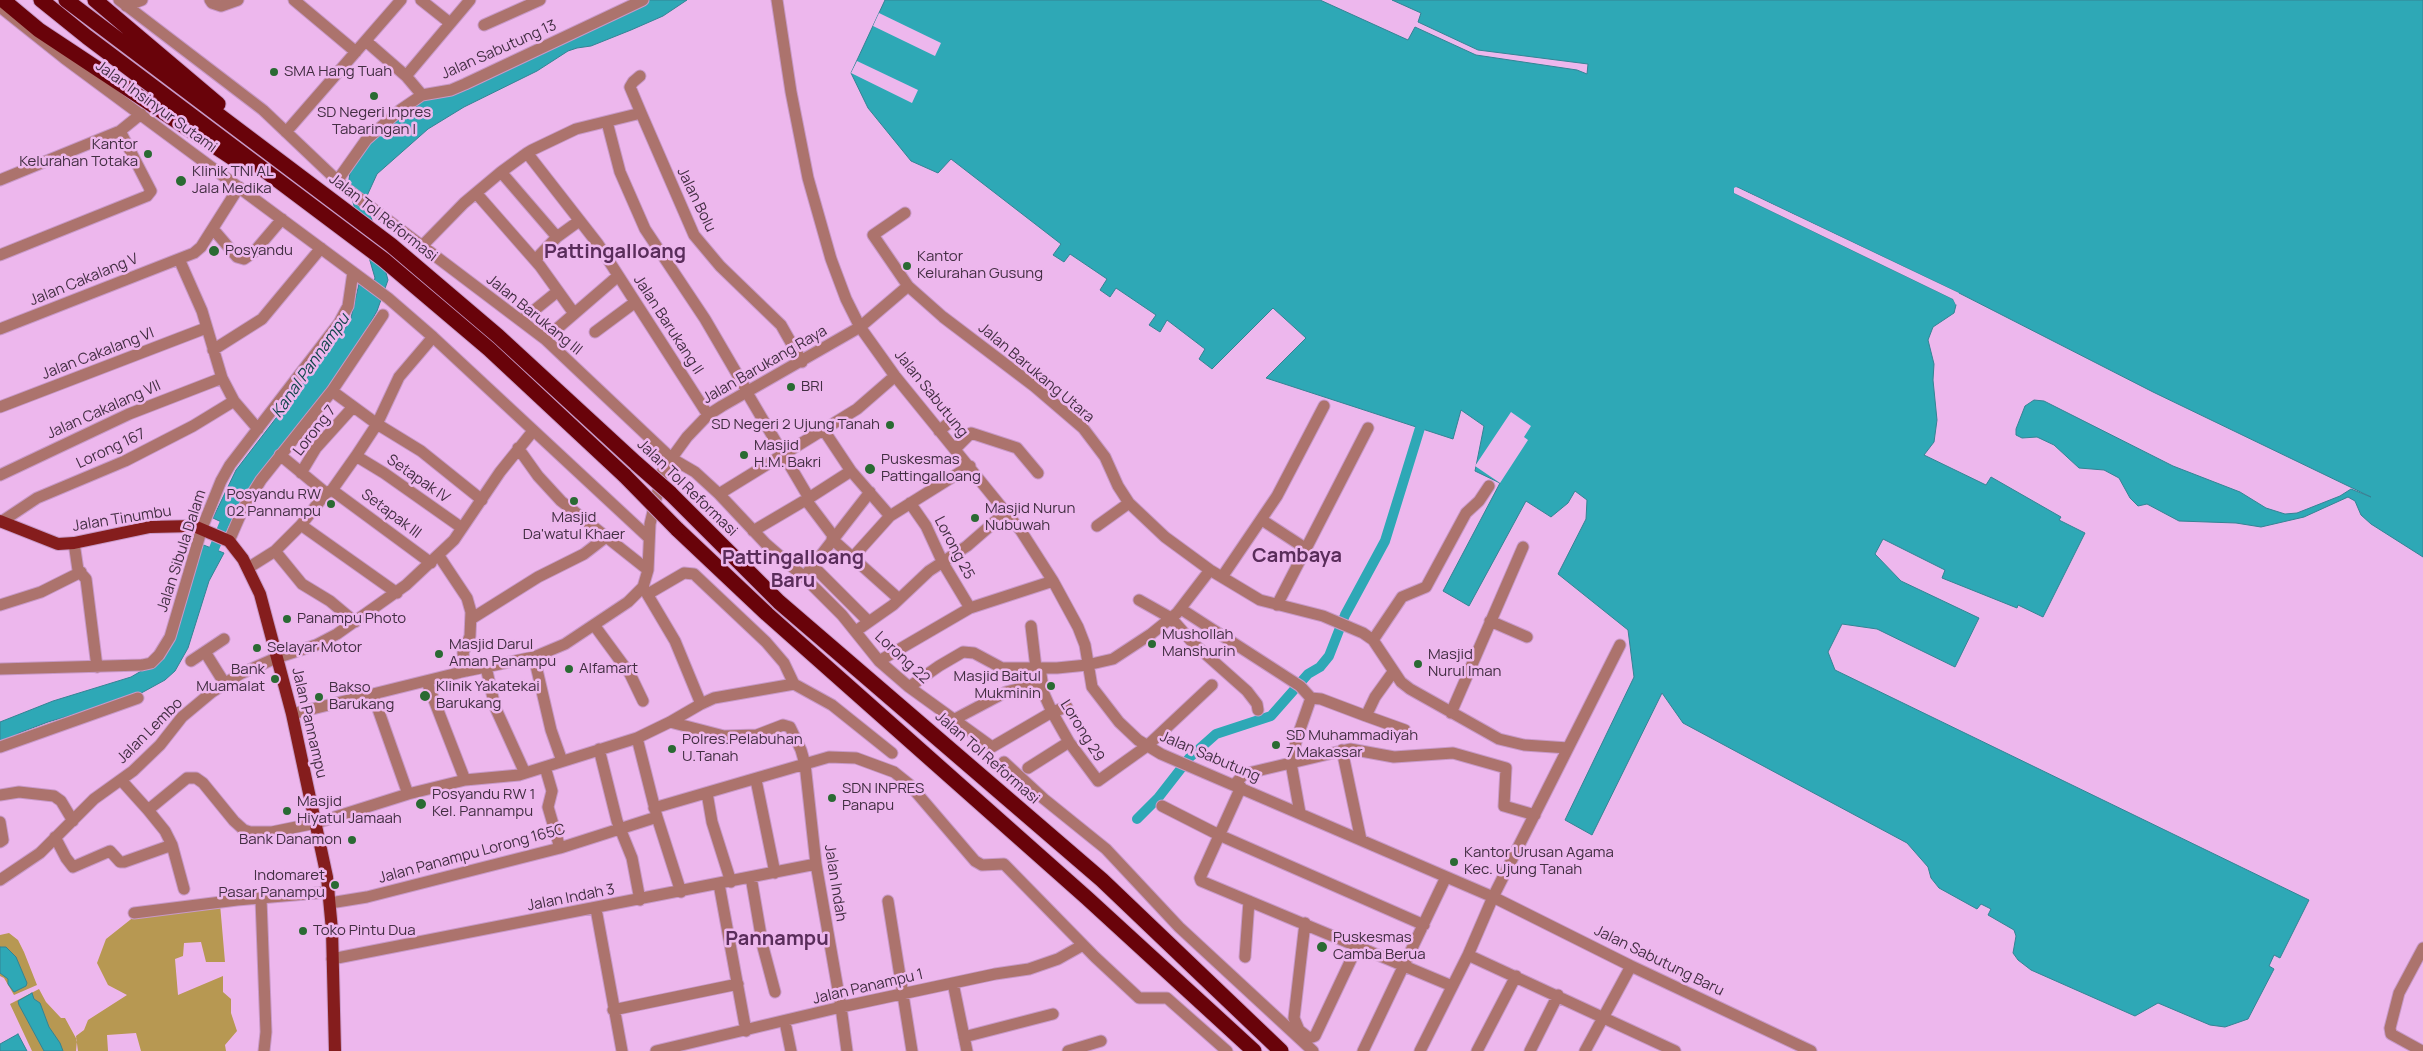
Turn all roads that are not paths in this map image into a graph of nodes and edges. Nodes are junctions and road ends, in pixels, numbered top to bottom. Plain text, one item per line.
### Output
1 (3, 0) edge
2 (41, 0) edge
3 (66, 0) edge
4 (95, 0) edge
5 (142, 0) edge
6 (210, 0) edge
7 (238, 0) edge
8 (294, 0) edge
9 (421, 0) edge
10 (470, 0) edge
11 (540, 0) edge
12 (643, 0) edge
13 (778, 0) edge
14 (398, 1) edge
15 (122, 3) edge
16 (0, 6) edge
17 (450, 23) junction
18 (484, 25) dead end
19 (367, 42) junction
20 (356, 52) junction
21 (406, 76) junction
22 (640, 76) dead end
23 (422, 95) junction
24 (641, 113) junction
25 (141, 114) junction
26 (607, 122) junction
27 (120, 131) junction
28 (286, 132) junction
29 (527, 153) junction
30 (501, 172) junction
31 (0, 180) edge
32 (341, 184) junction
33 (239, 187) junction
34 (476, 192) junction
35 (333, 200) junction
36 (322, 213) junction
37 (905, 213) dead end
38 (282, 219) junction
39 (578, 221) junction
40 (213, 229) junction
41 (557, 237) junction
42 (422, 246) junction
43 (322, 248) junction
44 (0, 255) edge
45 (179, 259) junction
46 (535, 260) junction
47 (354, 273) junction
48 (618, 276) junction
49 (908, 286) junction
50 (558, 291) junction
51 (634, 303) junction
52 (573, 312) junction
53 (384, 315) dead end
54 (521, 321) junction
55 (860, 327) junction
56 (206, 328) junction
57 (0, 329) edge
58 (595, 332) dead end
59 (433, 337) junction
60 (545, 339) junction
61 (212, 350) junction
62 (802, 362) junction
63 (895, 376) junction
64 (222, 378) junction
65 (332, 391) junction
66 (747, 391) junction
67 (234, 401) junction
68 (1324, 406) dead end
69 (0, 407) edge
70 (353, 407) junction
71 (708, 415) junction
72 (951, 421) dead end
73 (377, 424) junction
74 (1368, 428) dead end
75 (258, 429) junction
76 (823, 429) junction
77 (533, 431) junction
78 (939, 431) junction
79 (518, 448) junction
80 (955, 449) junction
81 (280, 454) junction
82 (782, 455) junction
83 (356, 456) junction
84 (671, 458) junction
85 (970, 466) junction
86 (851, 471) junction
87 (301, 473) junction
88 (1038, 473) dead end
89 (0, 475) edge
90 (1489, 486) dead end
91 (329, 492) junction
92 (870, 492) junction
93 (719, 494) junction
94 (807, 499) junction
95 (482, 500) junction
96 (1129, 502) junction
97 (910, 503) junction
98 (1006, 512) junction
99 (890, 516) junction
100 (1262, 520) junction
101 (1, 522) edge
102 (301, 525) junction
103 (1097, 526) dead end
104 (462, 528) junction
105 (205, 530) junction
106 (753, 531) junction
107 (648, 537) junction
108 (606, 538) junction
109 (833, 538) junction
110 (225, 539) junction
111 (74, 543) junction
112 (1523, 547) dead end
113 (1305, 548) junction
114 (275, 551) junction
115 (854, 556) junction
116 (435, 559) junction
117 (943, 563) junction
118 (812, 565) junction
119 (248, 568) junction
120 (648, 570) junction
121 (1210, 570) junction
122 (81, 572) junction
123 (804, 577) junction
124 (1222, 578) junction
125 (1053, 581) junction
126 (645, 590) junction
127 (396, 593) junction
128 (900, 599) junction
129 (1139, 600) dead end
130 (0, 605) edge
131 (1276, 605) junction
132 (970, 608) junction
133 (1181, 609) junction
134 (1170, 618) junction
135 (470, 619) junction
136 (868, 621) junction
137 (1490, 621) junction
138 (355, 622) junction
139 (594, 625) junction
140 (1031, 626) dead end
141 (856, 631) junction
142 (1527, 637) dead end
143 (224, 639) dead end
144 (1373, 640) junction
145 (1620, 645) dead end
146 (205, 652) junction
147 (534, 657) junction
148 (276, 658) junction
149 (97, 659) junction
150 (191, 661) dead end
151 (879, 661) junction
152 (1087, 665) junction
153 (486, 668) junction
154 (1034, 668) junction
155 (0, 669) edge
156 (466, 671) junction
157 (1393, 672) junction
158 (427, 682) junction
159 (1041, 683) junction
160 (224, 684) junction
161 (794, 684) junction
162 (1212, 685) dead end
163 (909, 687) junction
164 (373, 695) junction
165 (138, 698) dead end
166 (1311, 698) junction
167 (643, 701) dead end
168 (701, 704) junction
169 (1067, 707) dead end
170 (1258, 710) dead end
171 (1052, 712) junction
172 (1451, 713) junction
173 (292, 714) junction
174 (1366, 716) junction
175 (955, 719) junction
176 (670, 722) junction
177 (1405, 730) dead end
178 (636, 738) junction
179 (1069, 742) junction
180 (1147, 746) junction
181 (0, 747) edge
182 (1568, 748) junction
183 (599, 749) junction
184 (1342, 750) junction
185 (892, 753) dead end
186 (562, 761) junction
187 (1004, 762) dead end
188 (1291, 763) junction
189 (805, 764) junction
190 (545, 767) junction
191 (1028, 768) dead end
192 (525, 773) junction
193 (121, 780) junction
194 (465, 780) junction
195 (756, 780) junction
196 (1238, 786) junction
197 (707, 793) junction
198 (408, 794) junction
199 (0, 795) edge
200 (1162, 806) dead end
201 (148, 810) junction
202 (655, 812) junction
203 (1300, 813) junction
204 (1535, 815) junction
205 (73, 821) junction
206 (0, 822) edge
207 (316, 823) junction
208 (620, 830) junction
209 (1219, 834) junction
210 (55, 837) junction
211 (1361, 840) junction
212 (0, 842) edge
213 (172, 845) junction
214 (560, 848) junction
215 (816, 864) junction
216 (775, 873) junction
217 (751, 877) junction
218 (1446, 877) junction
219 (0, 880) edge
220 (725, 883) junction
221 (184, 889) dead end
222 (681, 892) junction
223 (330, 897) junction
224 (1494, 897) junction
225 (261, 899) junction
226 (640, 900) junction
227 (888, 901) dead end
228 (1249, 901) junction
229 (596, 908) junction
230 (134, 914) dead end
231 (1305, 923) junction
232 (1424, 925) junction
233 (1084, 945) junction
234 (1357, 947) junction
235 (2423, 948) edge
236 (1468, 955) junction
237 (1245, 957) dead end
238 (332, 959) junction
239 (1404, 966) junction
240 (1631, 966) junction
241 (1516, 976) junction
242 (952, 983) junction
243 (738, 984) junction
244 (1452, 986) junction
245 (775, 992) dead end
246 (903, 994) junction
247 (1558, 995) junction
248 (841, 1007) junction
249 (613, 1010) junction
250 (1053, 1014) dead end
251 (1602, 1017) junction
252 (785, 1022) junction
253 (746, 1031) junction
254 (964, 1037) junction
255 (1101, 1041) dead end
256 (1083, 1049) edge
257 (264, 1051) edge
258 (335, 1051) edge
259 (622, 1051) edge
260 (656, 1051) edge
261 (791, 1051) edge
262 (846, 1051) edge
263 (912, 1051) edge
264 (967, 1051) edge
265 (1068, 1051) edge
266 (1227, 1051) edge
267 (1254, 1051) edge
268 (1281, 1051) edge
269 (1313, 1051) edge
270 (1363, 1051) edge
271 (1420, 1051) edge
272 (1477, 1051) edge
273 (1530, 1051) edge
274 (1585, 1051) edge
275 (1674, 1051) edge
276 (1811, 1051) edge
277 (2422, 1051) edge

1 - 36 highway
2 - 36 highway
3 - 35 highway, Jalan Tol Reformasi
4 - 35 highway
5 - 15 street
6 - 7 street
8 - 20 street
9 - 17 street
10 - 17 street
11 - 18 street
12 - 23 street, Jalan Sabutung 13
13 - 55 street, Jalan Sabutung
14 - 19 street
15 - 28 street, Jalan Barukang III
16 - 25 street, Jalan Insinyur Sutami
17 - 21 street
19 - 20 street
19 - 21 street
20 - 28 street
21 - 23 street
22 - 24 street, Jalan Bolu
23 - 32 street, Jalan Sabutung 13
24 - 26 street
24 - 62 street, Jalan Bolu
25 - 27 street
25 - 33 street, Jalan Insinyur Sutami
26 - 29 street
26 - 66 street
27 - 31 street
27 - 44 street
28 - 32 street, Jalan Barukang III
29 - 30 street
29 - 39 street, Jalan Barukang II
30 - 34 street
30 - 41 street
32 - 42 street, Jalan Barukang III
33 - 38 street, Jalan Insinyur Sutami
33 - 40 street, Jalan Cakalang V
34 - 42 street
34 - 46 street
35 - 268 highway, Jalan Tol Reformasi, bridge
36 - 267 highway, bridge
37 - 49 street, Jalan Barukang Utara
38 - 40 street
38 - 43 street, Jalan Insinyur Sutami
39 - 41 street
39 - 48 street, Jalan Barukang II
40 - 45 street, Jalan Cakalang V
41 - 46 street
42 - 54 street, Jalan Barukang III
43 - 47 street, Jalan Insinyur Sutami
43 - 61 street
45 - 56 street
45 - 57 street, Jalan Cakalang V
46 - 50 street
47 - 59 street, Jalan Insinyur Sutami
47 - 75 street, Jalan Sibula Dalam
48 - 51 street, Jalan Barukang II
48 - 52 street
49 - 55 street, Jalan Barukang Raya
49 - 96 street, Jalan Barukang Utara
50 - 52 street
50 - 54 street
51 - 58 street
51 - 71 street, Jalan Barukang II
52 - 60 street
53 - 65 street
54 - 60 street, Jalan Barukang III
55 - 62 street, Jalan Barukang Raya
55 - 63 street, Jalan Sabutung
56 - 61 street
56 - 69 street, Jalan Cakalang VI
59 - 73 street
59 - 77 street
60 - 84 street, Jalan Barukang III
61 - 64 street
62 - 66 street, Jalan Barukang Raya
63 - 76 street
63 - 78 street, Jalan Sabutung
64 - 67 street
64 - 89 street, Jalan Cakalang VII
65 - 70 street
65 - 81 street
66 - 71 street, Jalan Barukang Raya
66 - 82 street
67 - 75 street
67 - 101 street, Lorong 167
68 - 100 street
70 - 73 street
70 - 87 street, Lorong 7
71 - 84 street, Jalan Barukang Raya
72 - 78 street
73 - 83 street
73 - 95 street
74 - 113 street
75 - 105 street, Jalan Sibula Dalam
76 - 82 street
76 - 86 street
77 - 79 street, Jalan Lembo
77 - 107 street
78 - 80 street, Jalan Sabutung
79 - 95 street, Jalan Lembo
79 - 108 street
80 - 85 street, Jalan Sabutung
80 - 88 street
81 - 87 street, Setapak III
81 - 110 street
82 - 93 street
82 - 94 street
83 - 91 street
83 - 104 street, Setapak IV
84 - 93 street, Lorong 22
84 - 107 street, Jalan Barukang Raya
85 - 97 street
85 - 98 street, Jalan Sabutung
86 - 92 street
86 - 94 street
87 - 91 street, Setapak III
90 - 144 street
91 - 102 street
91 - 116 street, Setapak III
92 - 99 street
92 - 109 street
93 - 106 street, Lorong 22
94 - 106 street
94 - 109 street
95 - 104 street, Jalan Lembo
96 - 103 street
96 - 121 street, Jalan Barukang Utara
97 - 99 street
97 - 117 street, Lorong 25
98 - 117 street
98 - 125 street, Jalan Sabutung
99 - 115 street
100 - 113 street
100 - 124 street
101 - 111 main road, Jalan Tinumbu
102 - 114 street
102 - 127 street
104 - 116 street, Jalan Lembo
105 - 110 main road, Jalan Tinumbu
105 - 111 main road, Jalan Tinumbu
105 - 149 street, Jalan Sibula Dalam
106 - 123 street, Lorong 22
107 - 120 street, Jalan Barukang Raya
108 - 120 street
108 - 135 street
109 - 115 street
109 - 118 street
110 - 119 main road, Jalan Pannampu
111 - 122 street
112 - 137 street
113 - 131 street
114 - 119 street
114 - 138 street
115 - 128 street
116 - 127 street, Jalan Lembo
116 - 135 street, Setapak III
117 - 128 street
117 - 132 street, Lorong 25
118 - 123 street
118 - 136 street
119 - 148 main road, Jalan Pannampu
120 - 126 street, Jalan Barukang Raya
121 - 124 street, Jalan Barukang Utara
121 - 133 street
122 - 130 street
122 - 149 street
123 - 141 street, Lorong 22
124 - 131 street, Jalan Barukang Utara
125 - 132 street
125 - 152 street, Jalan Sabutung
126 - 139 street
126 - 161 street
126 - 168 street
127 - 138 street, Jalan Lembo
128 - 136 street
129 - 134 street
131 - 144 street, Jalan Barukang Utara
132 - 151 street
133 - 134 street
133 - 166 street
134 - 152 street
134 - 170 street
135 - 156 street, Setapak III
136 - 141 street
137 - 142 street
137 - 172 street
138 - 148 street, Jalan Lembo
139 - 147 street
139 - 167 street
140 - 154 street, Lorong 29
141 - 151 street, Lorong 22
143 - 146 street
144 - 157 street, Jalan Barukang Utara
145 - 182 street
146 - 150 street
146 - 160 street
147 - 153 street
147 - 186 street
148 - 160 street, Jalan Lembo
148 - 173 main road, Jalan Pannampu
149 - 155 street, Jalan Sibula Dalam
151 - 163 street, Lorong 22
152 - 154 street
152 - 180 street, Jalan Sabutung
153 - 156 street
153 - 192 street
154 - 159 street, Lorong 29
154 - 163 street
156 - 158 street
157 - 172 street, Jalan Barukang Utara
157 - 174 street
158 - 164 street
158 - 194 street
159 - 171 street, Lorong 29
159 - 175 street
160 - 193 street, Jalan Lembo
161 - 168 street
161 - 185 street
162 - 180 street
163 - 175 street, Lorong 22
164 - 173 street
164 - 198 street
165 - 181 street
166 - 174 street
166 - 188 street
168 - 176 street
169 - 171 street
171 - 175 street, Lorong 22
171 - 179 street, Lorong 29
172 - 182 street, Jalan Barukang Utara
173 - 207 main road, Jalan Pannampu
174 - 177 street
176 - 178 street
176 - 189 street, Jalan Indah
178 - 183 street
178 - 202 street
179 - 180 street, Lorong 29
179 - 191 street
180 - 196 street, Jalan Sabutung
182 - 204 street
183 - 186 street
183 - 208 street
184 - 188 street
184 - 204 street
184 - 211 street
186 - 190 street
187 - 269 street
188 - 196 street
188 - 203 street
189 - 195 street, Jalan Panampu Lorong 165C
189 - 215 street, Jalan Indah
189 - 233 street, Jalan Panampu Lorong 165C
190 - 192 street
190 - 214 street
192 - 194 street
193 - 201 street, Jalan Lembo
193 - 205 street, Jalan Lembo
194 - 198 street
195 - 197 street, Jalan Panampu Lorong 165C
195 - 216 street
196 - 203 street, Jalan Sabutung
196 - 209 street
197 - 202 street, Jalan Panampu Lorong 165C
197 - 220 street
198 - 207 street
199 - 205 street
200 - 209 street
201 - 207 street
201 - 213 street, Jalan Lembo
202 - 208 street, Jalan Panampu Lorong 165C
202 - 222 street
203 - 211 street, Jalan Sabutung
204 - 224 street
205 - 210 street, Jalan Lembo
206 - 212 street
207 - 223 main road, Jalan Pannampu
208 - 214 street, Jalan Panampu Lorong 165C
208 - 226 street
209 - 228 street
209 - 232 street
210 - 213 street
210 - 219 street, Jalan Lembo
211 - 218 street, Jalan Sabutung
213 - 221 street, Jalan Lembo
214 - 223 street, Jalan Panampu Lorong 165C
215 - 216 street, Jalan Indah 3
215 - 248 street, Jalan Indah
216 - 217 street, Jalan Indah 3
217 - 220 street, Jalan Indah 3
217 - 245 street
218 - 224 street, Jalan Sabutung
218 - 232 street
220 - 222 street, Jalan Indah 3
220 - 243 street
222 - 226 street, Jalan Indah 3
223 - 225 street, Jalan Panampu Lorong 165C
223 - 238 main road, Jalan Pannampu
224 - 236 street
224 - 240 street, Jalan Sabutung Baru
225 - 230 street, Jalan Panampu Lorong 165C
225 - 257 street
226 - 229 street, Jalan Indah 3
227 - 246 street
228 - 231 street
228 - 237 street
229 - 238 street, Jalan Indah 3
229 - 249 street
231 - 234 street
231 - 234 street
232 - 239 street
233 - 242 street, Jalan Panampu 1
233 - 266 street, Jalan Panampu Lorong 165C
234 - 239 street
235 - 277 street
236 - 241 street
236 - 244 street
238 - 258 main road, Jalan Pannampu
239 - 244 street
239 - 270 street
240 - 251 street
240 - 276 street, Jalan Sabutung Baru
241 - 247 street
241 - 272 street
242 - 246 street, Jalan Panampu 1
242 - 254 street
243 - 249 street
243 - 253 street
244 - 271 street
246 - 248 street, Jalan Panampu 1
246 - 263 street
247 - 251 street
247 - 273 street
248 - 252 street, Jalan Panampu 1
248 - 262 street, Jalan Indah
249 - 259 street
250 - 254 street
251 - 274 street
251 - 275 street
252 - 253 street, Jalan Panampu 1
252 - 261 street
253 - 260 street, Jalan Panampu 1
254 - 264 street
255 - 256 street
256 - 265 street

